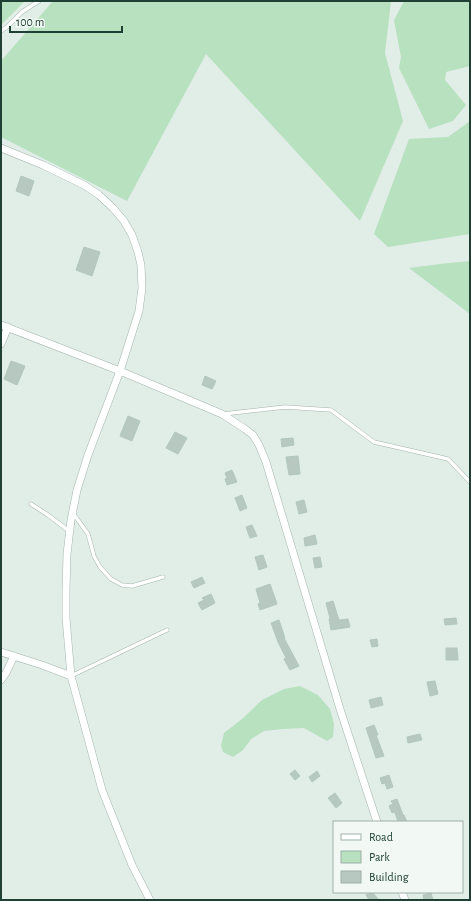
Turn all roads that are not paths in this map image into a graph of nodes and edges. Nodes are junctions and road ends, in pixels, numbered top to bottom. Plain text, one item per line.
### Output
1 (39, 1) edge
2 (1, 31) edge
3 (1, 148) edge
4 (4, 326) edge
5 (1, 344) edge
6 (120, 371) junction
7 (222, 414) junction
8 (470, 482) edge
9 (31, 504) dead end
10 (72, 513) junction
11 (70, 531) junction
12 (163, 577) dead end
13 (166, 630) dead end
14 (1, 652) edge
15 (14, 656) junction
16 (71, 676) junction
17 (1, 680) edge
18 (377, 821) edge
19 (150, 900) edge

1 - 2 lane
3 - 6 street
4 - 5 street
4 - 6 street
6 - 7 street
6 - 10 street
7 - 8 lane
7 - 18 street
9 - 11 lane
10 - 11 street
10 - 12 lane
11 - 16 street
13 - 16 lane
14 - 15 street
15 - 16 street
15 - 17 street
16 - 19 street

